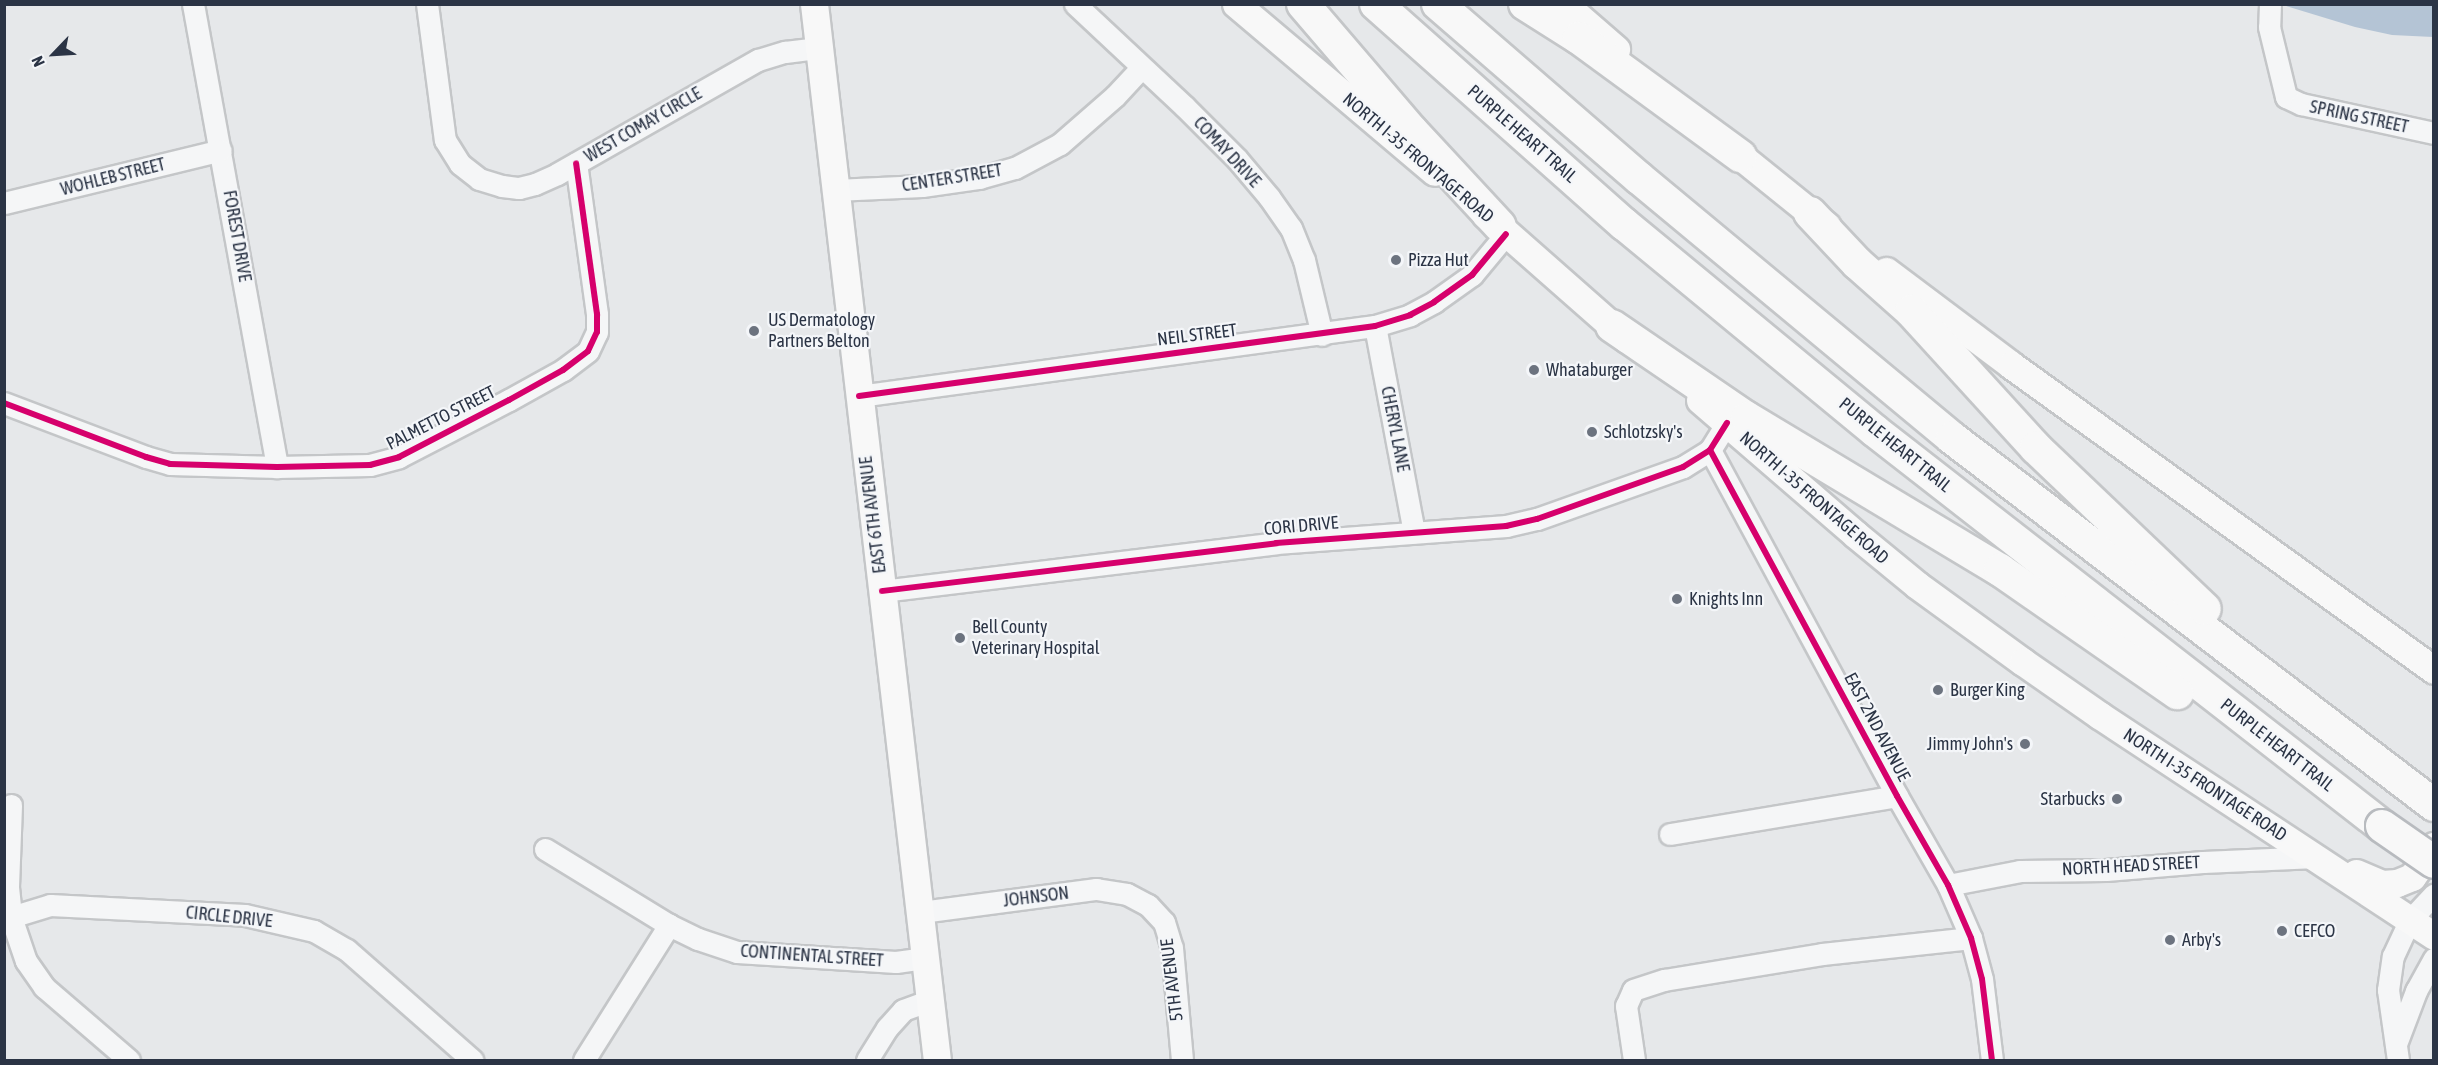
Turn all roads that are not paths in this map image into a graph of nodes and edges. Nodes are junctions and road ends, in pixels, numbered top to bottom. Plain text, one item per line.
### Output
1 (193, 4) edge
2 (427, 4) edge
3 (814, 4) edge
4 (1075, 4) edge
5 (1236, 4) edge
6 (1303, 4) edge
7 (1376, 4) edge
8 (1438, 4) edge
9 (1525, 4) edge
10 (1564, 4) edge
11 (2270, 5) edge
12 (819, 48) junction
13 (1141, 68) junction
14 (2433, 133) edge
15 (221, 150) junction
16 (1740, 156) junction
17 (576, 163) junction
18 (835, 190) junction
19 (4, 203) edge
20 (1810, 213) junction
21 (1503, 230) junction
22 (1375, 326) junction
23 (1612, 326) junction
24 (1322, 335) junction
25 (859, 396) junction
26 (4, 403) edge
27 (1727, 423) junction
28 (1710, 450) junction
29 (277, 467) junction
30 (1414, 532) junction
31 (882, 591) junction
32 (2433, 670) edge
33 (2332, 729) junction
34 (2323, 782) junction
35 (1897, 796) junction
36 (11, 805) dead end
37 (2433, 806) edge
38 (1670, 834) dead end
39 (2433, 846) edge
40 (545, 849) dead end
41 (2316, 857) junction
42 (2433, 862) edge
43 (1948, 885) junction
44 (2433, 894) edge
45 (1148, 905) joint
46 (921, 912) junction
47 (11, 917) junction
48 (2410, 920) junction
49 (669, 925) junction
50 (2433, 936) edge
51 (1971, 938) junction
52 (924, 958) junction
53 (2433, 959) edge
54 (930, 1000) junction
55 (2397, 1052) edge
56 (129, 1060) edge
57 (472, 1060) edge
58 (584, 1060) edge
59 (867, 1060) edge
60 (937, 1060) edge
61 (1182, 1060) edge
62 (1634, 1060) edge
63 (1992, 1060) edge

1 - 15 street, FOREST DRIVE
2 - 17 street, WEST COMAY CIRCLE
3 - 12 main road, EAST 6TH AVENUE
4 - 13 street, COMAY DRIVE
5 - 21 main road, NORTH I-35 FRONTAGE ROAD
6 - 21 highway
7 - 34 highway, PURPLE HEART TRAIL
8 - 33 highway
9 - 16 highway
10 - 16 main road
11 - 14 street, SPRING STREET
12 - 17 street, WEST COMAY CIRCLE
12 - 18 main road, EAST 6TH AVENUE
13 - 18 street, CENTER STREET
13 - 24 street, COMAY DRIVE
15 - 19 street, WOHLEB STREET
15 - 29 street, FOREST DRIVE
16 - 20 main road
17 - 29 street, PALMETTO STREET
18 - 25 main road, EAST 6TH AVENUE
20 - 32 main road
20 - 33 highway
21 - 22 street, NEIL STREET
21 - 23 main road, NORTH I-35 FRONTAGE ROAD
22 - 24 street, NEIL STREET
22 - 30 street, CHERYL LANE
23 - 27 main road, NORTH I-35 FRONTAGE ROAD
23 - 34 highway
24 - 25 street, NEIL STREET
25 - 31 main road, EAST 6TH AVENUE
26 - 29 street, PALMETTO STREET
27 - 28 street
27 - 41 main road, NORTH I-35 FRONTAGE ROAD
28 - 30 street, CORI DRIVE
28 - 35 street, EAST 2ND AVENUE
30 - 31 street, CORI DRIVE
31 - 46 main road, EAST 6TH AVENUE
33 - 37 highway
34 - 42 highway, PURPLE HEART TRAIL, bridge
35 - 38 street
35 - 43 street, EAST 2ND AVENUE
36 - 47 street
39 - 41 main road
40 - 49 street, CONTINENTAL STREET
41 - 43 street, NORTH HEAD STREET
41 - 48 main road, NORTH I-35 FRONTAGE ROAD
43 - 51 street, EAST 2ND AVENUE
44 - 48 street
45 - 46 street, JOHNSON
45 - 61 street, 5TH AVENUE
46 - 52 main road, EAST 6TH AVENUE
47 - 56 street
47 - 57 street, CIRCLE DRIVE
48 - 50 main road, NORTH I-35 FRONTAGE ROAD
48 - 55 street
49 - 52 street, CONTINENTAL STREET
49 - 58 street
51 - 62 street
51 - 63 street, EAST 2ND AVENUE
52 - 54 main road, EAST 6TH AVENUE
53 - 55 street
54 - 59 street
54 - 60 main road, EAST 6TH AVENUE

